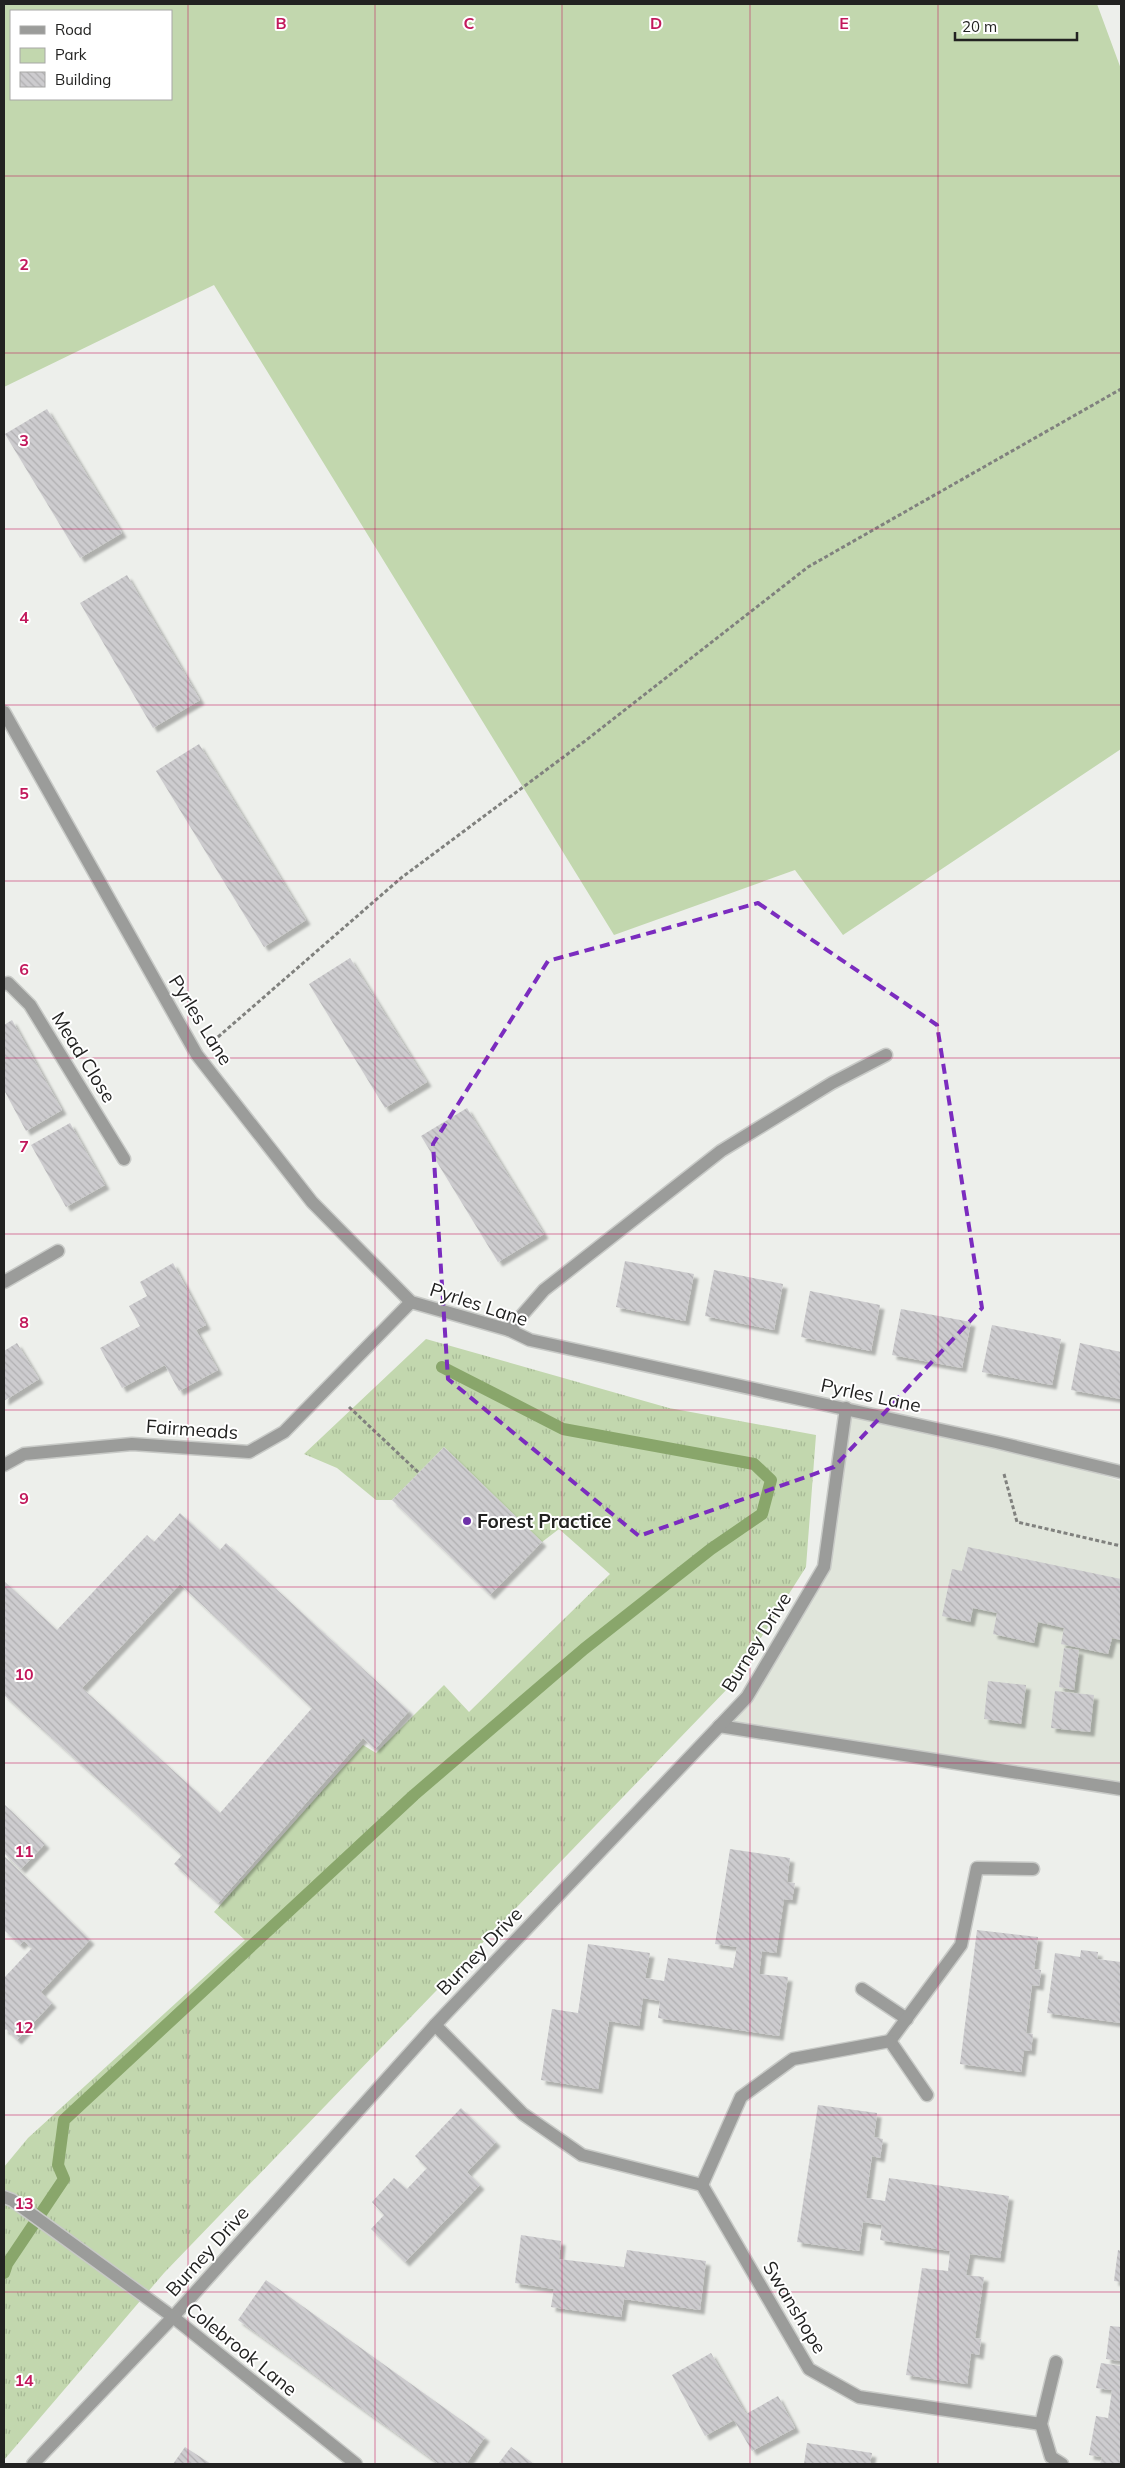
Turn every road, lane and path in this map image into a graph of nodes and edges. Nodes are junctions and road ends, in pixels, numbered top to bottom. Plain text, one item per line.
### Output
1 (1121, 389) edge
2 (4, 712) edge
3 (4, 984) edge
4 (197, 1055) junction
5 (886, 1055) dead end
6 (124, 1159) dead end
7 (58, 1251) dead end
8 (4, 1282) edge
9 (411, 1302) junction
10 (509, 1330) junction
11 (328, 1388) junction
12 (846, 1408) junction
13 (996, 1442) junction
14 (4, 1465) edge
15 (1121, 1472) edge
16 (419, 1473) dead end
17 (1121, 1546) edge
18 (719, 1726) junction
19 (1121, 1789) edge
20 (1033, 1869) dead end
21 (862, 1989) dead end
22 (907, 2019) junction
23 (435, 2025) junction
24 (890, 2041) junction
25 (927, 2095) dead end
26 (702, 2186) junction
27 (8, 2198) edge
28 (173, 2317) junction
29 (1056, 2362) dead end
30 (1041, 2424) junction
31 (33, 2464) edge
32 (356, 2464) edge
33 (1062, 2464) edge

1 - 4 path
2 - 4 street, Pyrles Lane
3 - 6 street, Mead Close
4 - 9 street, Pyrles Lane
5 - 10 street
7 - 8 street
9 - 10 street, Pyrles Lane
9 - 11 street, Fairmeads
10 - 12 street, Pyrles Lane
11 - 14 street, Fairmeads
11 - 16 path
12 - 13 street, Pyrles Lane
12 - 18 street, Burney Drive
13 - 15 street, Pyrles Lane
13 - 17 path
18 - 19 street
18 - 23 street, Burney Drive
20 - 22 street
21 - 22 street
22 - 24 street
23 - 26 street
23 - 28 street, Burney Drive
24 - 25 street
24 - 26 street
26 - 30 street, Swanshope
27 - 28 street, Colebrook Lane
28 - 31 street, Burney Drive
28 - 32 street, Colebrook Lane
29 - 30 street
30 - 33 street

